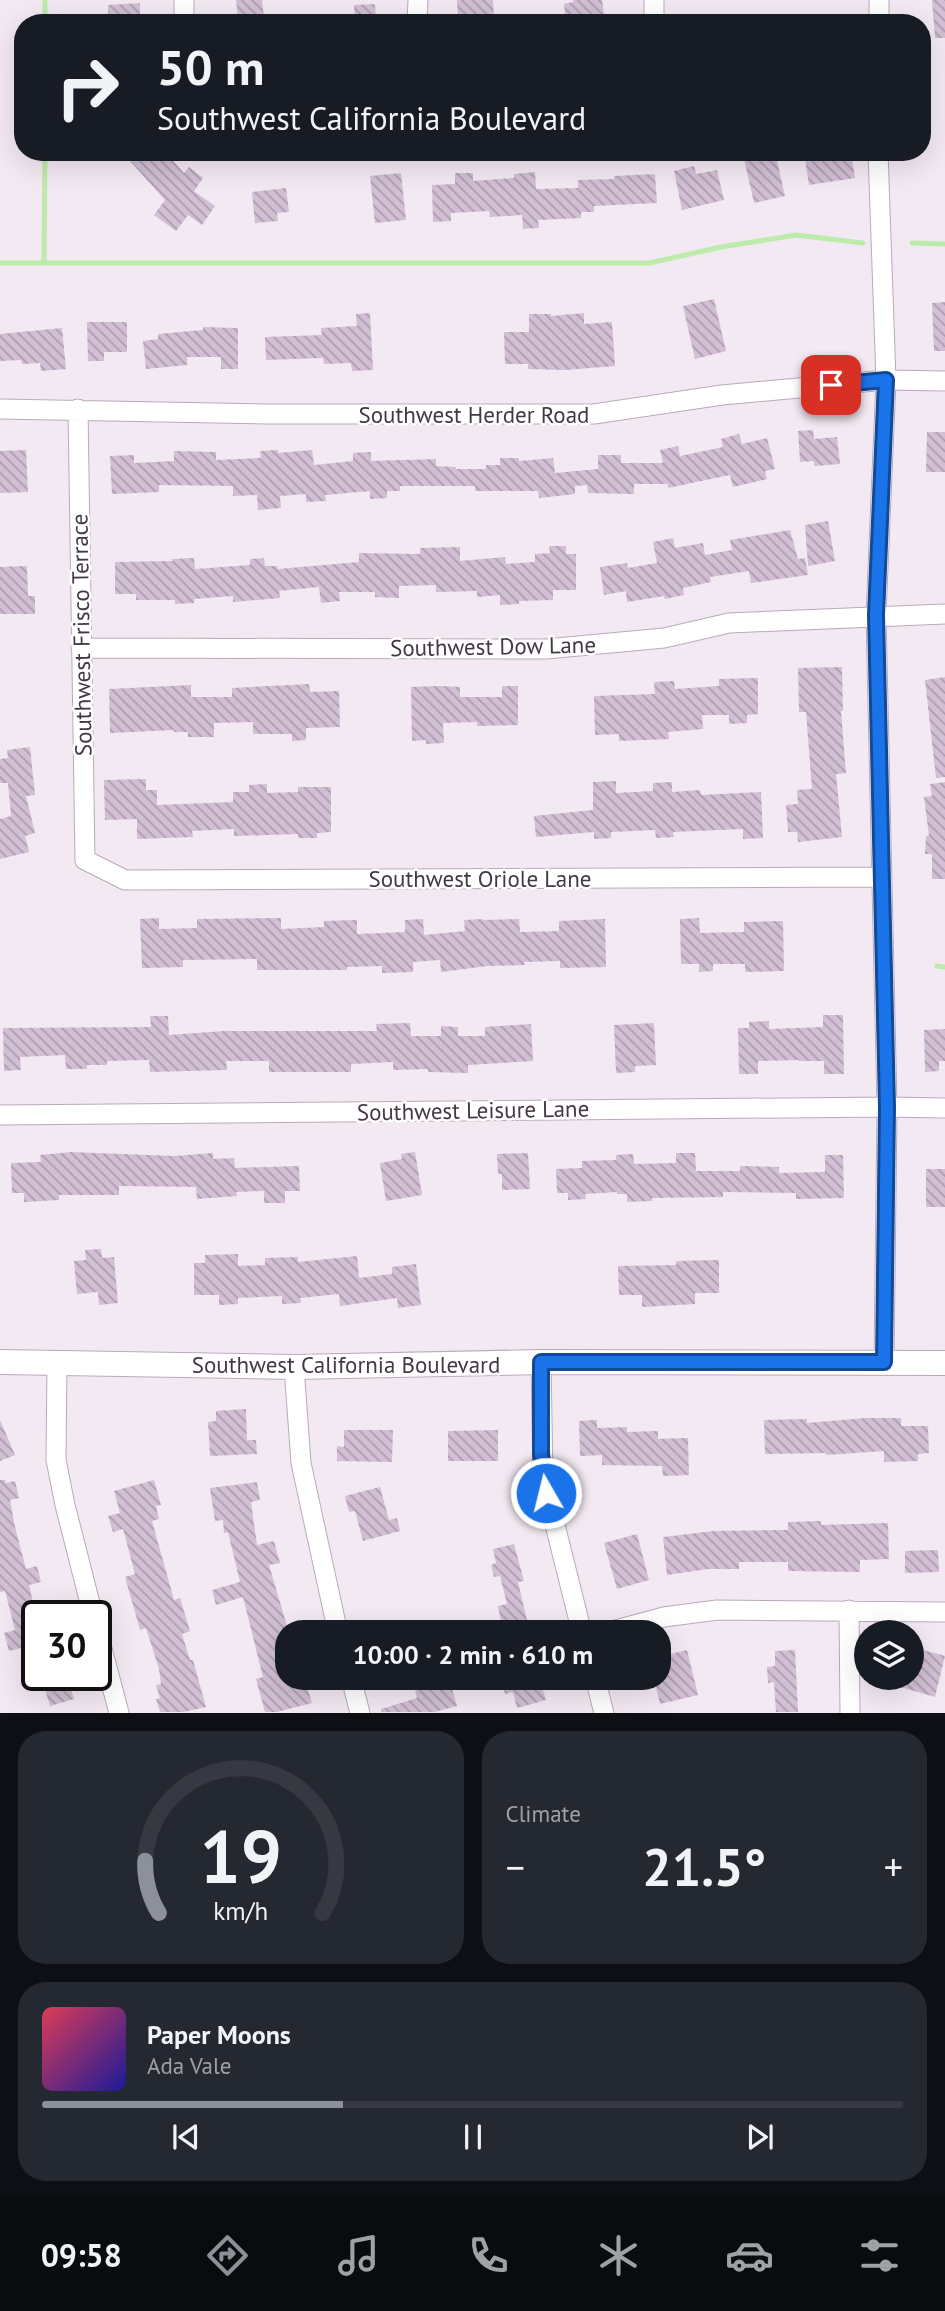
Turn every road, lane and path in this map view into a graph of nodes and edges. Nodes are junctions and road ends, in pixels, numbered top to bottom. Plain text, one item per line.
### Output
1 (878, 161) edge
2 (886, 380) junction
3 (945, 381) edge
4 (0, 409) edge
5 (78, 409) junction
6 (945, 614) edge
7 (876, 615) junction
8 (81, 648) junction
9 (85, 860) joint
10 (880, 877) junction
11 (887, 1107) junction
12 (945, 1108) edge
13 (0, 1115) edge
14 (0, 1362) edge
15 (541, 1362) junction
16 (884, 1362) junction
17 (57, 1363) junction
18 (945, 1363) edge
19 (294, 1367) junction
20 (89, 1600) edge
21 (849, 1610) junction
22 (945, 1612) edge
23 (335, 1620) edge
24 (579, 1620) edge
25 (653, 1620) edge
26 (112, 1687) edge
27 (354, 1690) edge
28 (598, 1690) edge
29 (119, 1713) edge
30 (360, 1713) edge
31 (604, 1713) edge
32 (849, 1713) edge

1 - 2 street
2 - 3 street, Southwest Herder Road
2 - 5 street, Southwest Herder Road
2 - 7 street
4 - 5 street, Southwest Herder Road
5 - 8 street, Southwest Frisco Terrace
6 - 7 street, Southwest Dow Lane
7 - 8 street, Southwest Dow Lane
7 - 10 street
8 - 9 street, Southwest Frisco Terrace
9 - 10 street, Southwest Oriole Lane
10 - 11 street
11 - 12 street, Southwest Leisure Lane
11 - 13 street, Southwest Leisure Lane
11 - 16 street
14 - 17 street, Southwest California Boulevard
15 - 16 street, Southwest California Boulevard
15 - 19 street, Southwest California Boulevard
15 - 24 street
16 - 18 street, Southwest California Boulevard
17 - 19 street, Southwest California Boulevard
17 - 20 street
19 - 23 street
21 - 22 street
21 - 25 street
21 - 32 street
26 - 29 street
27 - 30 street
28 - 31 street

